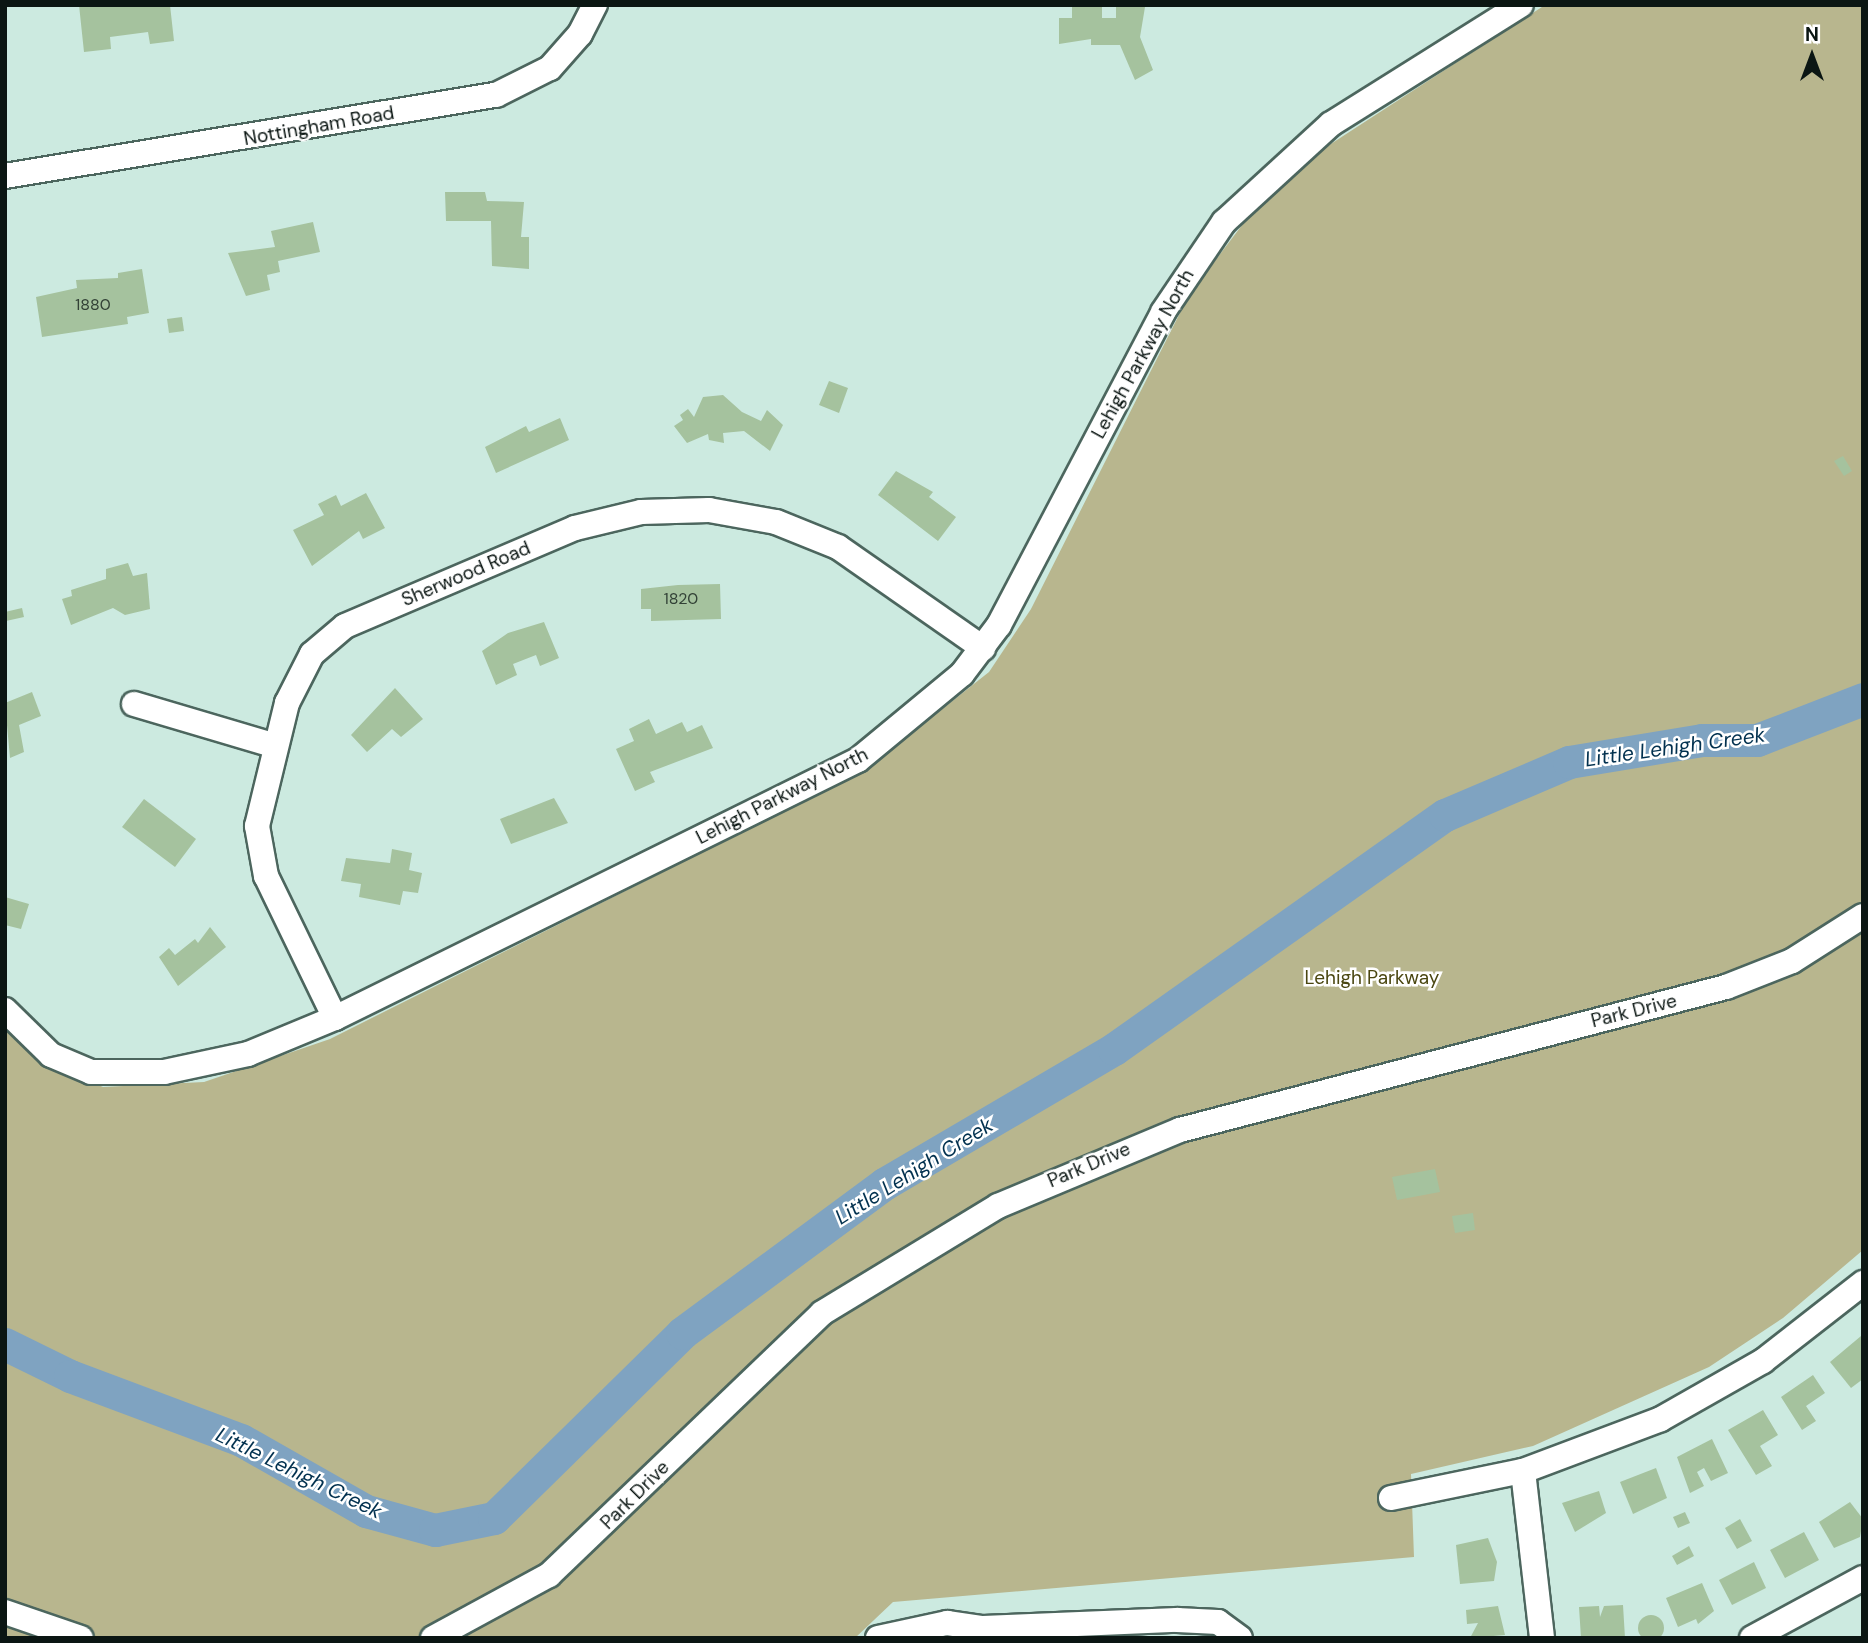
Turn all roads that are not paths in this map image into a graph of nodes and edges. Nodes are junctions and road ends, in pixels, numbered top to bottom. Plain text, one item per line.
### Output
1 (595, 5) edge
2 (1521, 5) edge
3 (5, 176) edge
4 (984, 648) junction
5 (134, 705) dead end
6 (272, 745) junction
7 (1863, 916) edge
8 (5, 1010) edge
9 (335, 1018) junction
10 (1863, 1283) edge
11 (1523, 1471) junction
12 (1391, 1498) dead end
13 (1863, 1578) edge
14 (5, 1612) edge
15 (987, 1633) edge
16 (81, 1638) edge
17 (433, 1638) edge
18 (878, 1638) edge
19 (1240, 1638) edge
20 (1542, 1638) edge
21 (1752, 1638) edge

1 - 3 street, Nottingham Road
2 - 4 street, Lehigh Parkway North
4 - 6 street, Sherwood Road
4 - 9 street, Lehigh Parkway North
5 - 6 street
6 - 9 street, Sherwood Road
7 - 17 street, Park Drive
8 - 9 street, Lehigh Parkway North
10 - 11 street
11 - 12 street
11 - 20 street
13 - 21 street
14 - 16 street
15 - 18 street
15 - 19 street

